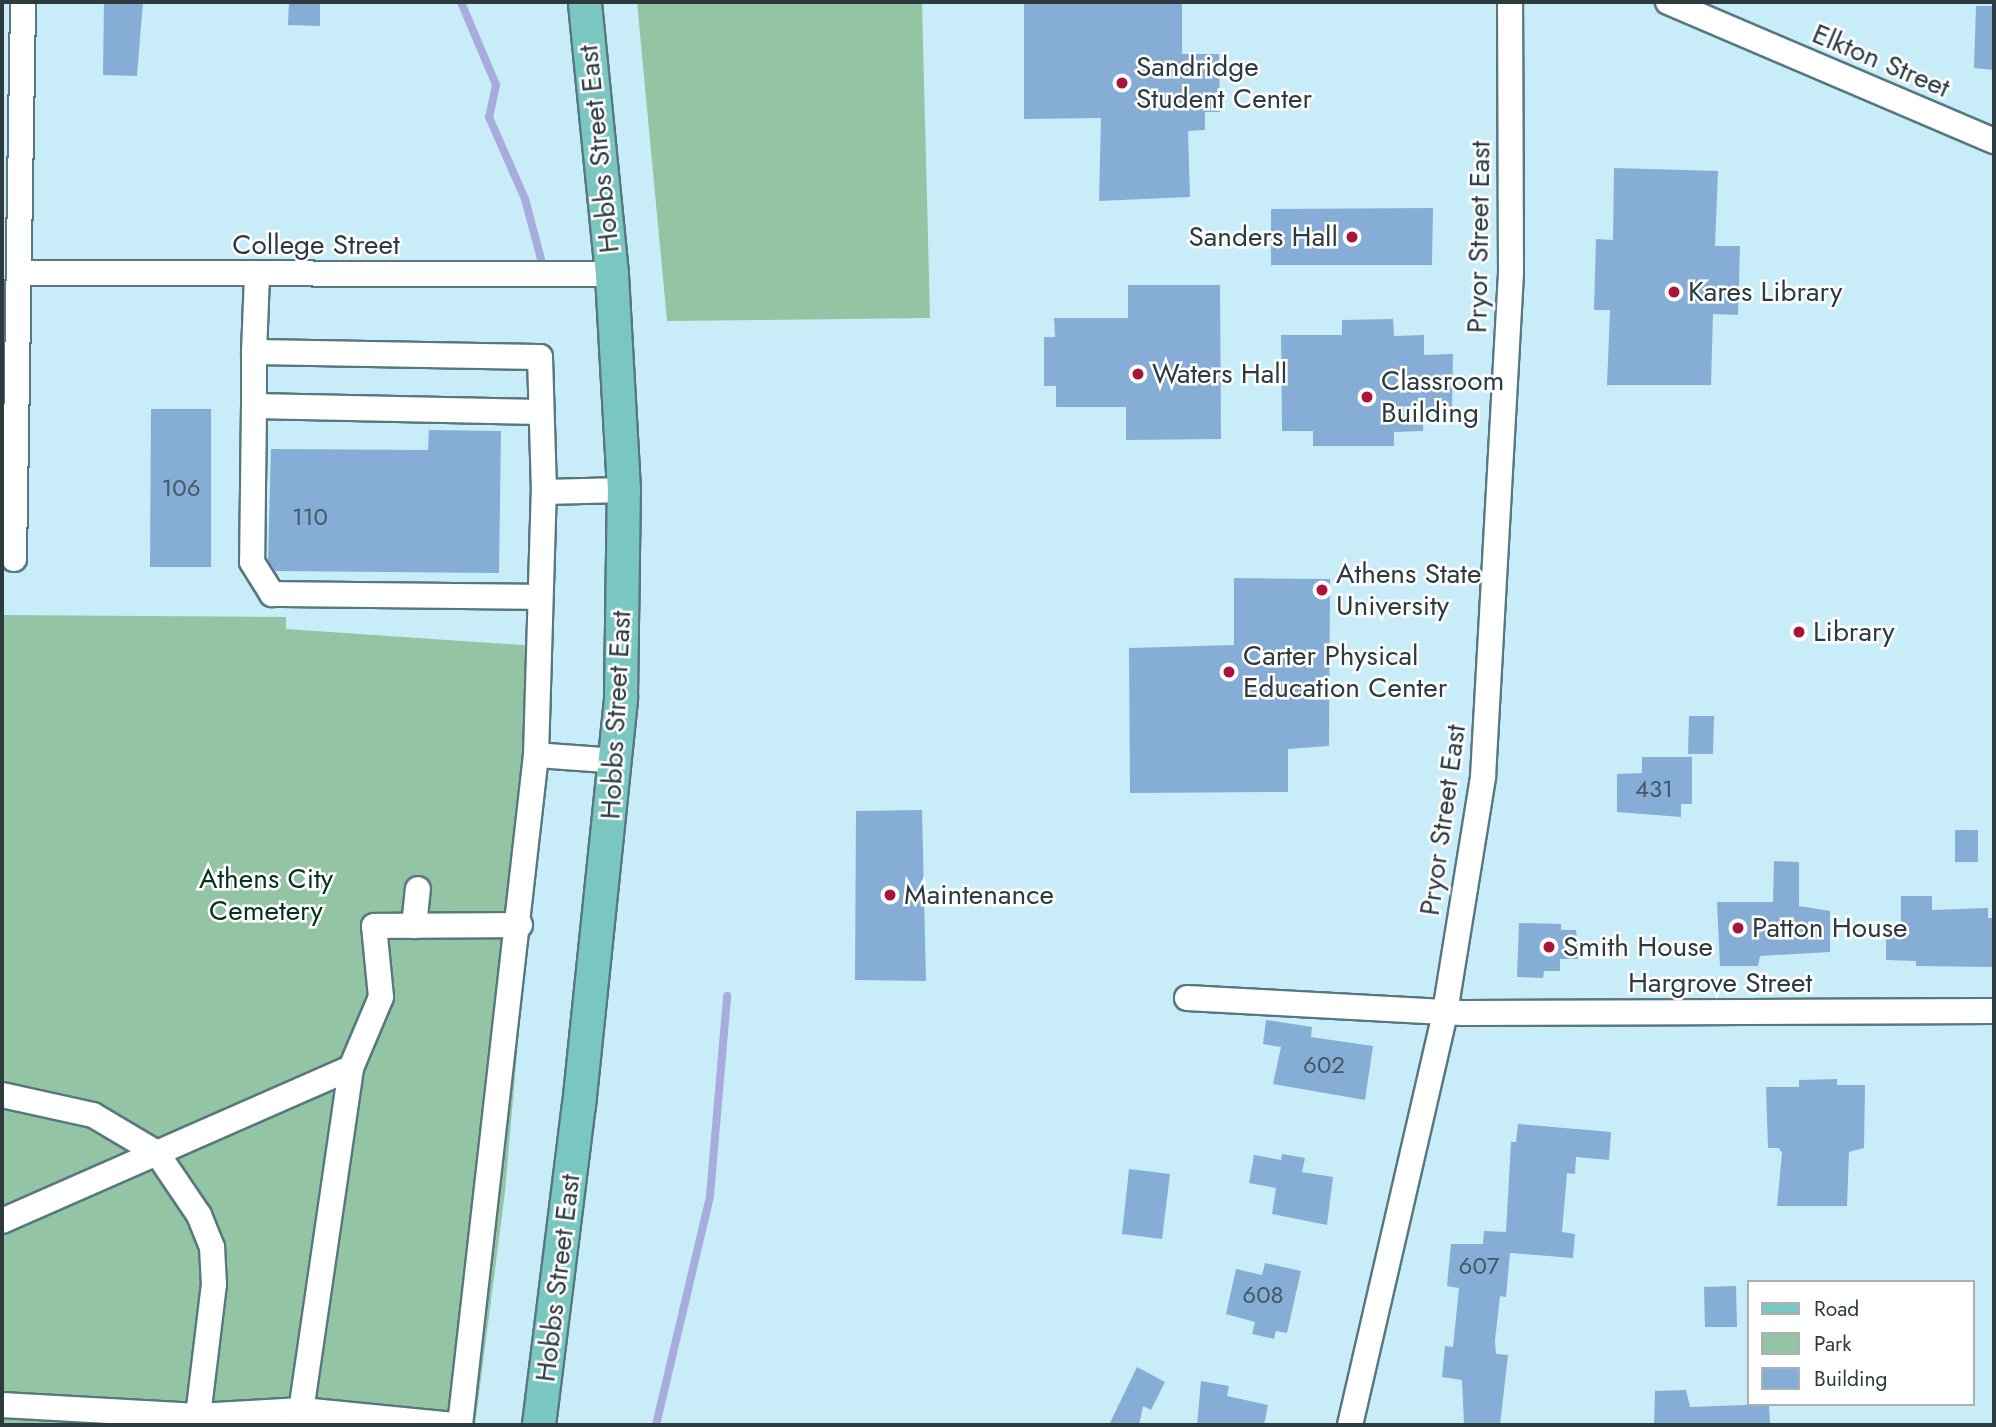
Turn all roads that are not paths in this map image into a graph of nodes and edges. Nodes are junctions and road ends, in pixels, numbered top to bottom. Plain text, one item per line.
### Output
1 (23, 2) edge
2 (585, 2) edge
3 (1510, 2) edge
4 (1668, 2) edge
5 (1994, 141) edge
6 (20, 273) junction
7 (612, 274) junction
8 (257, 275) junction
9 (254, 352) junction
10 (254, 406) junction
11 (540, 412) junction
12 (624, 490) junction
13 (544, 492) junction
14 (14, 559) dead end
15 (539, 597) junction
16 (536, 755) junction
17 (618, 761) junction
18 (418, 889) dead end
19 (520, 925) junction
20 (414, 926) junction
21 (1187, 998) dead end
22 (1994, 1011) edge
23 (1445, 1012) junction
24 (351, 1068) junction
25 (2, 1095) edge
26 (157, 1153) junction
27 (2, 1221) edge
28 (2, 1405) edge
29 (198, 1416) junction
30 (301, 1418) edge
31 (458, 1425) edge
32 (539, 1425) edge
33 (1350, 1425) edge

1 - 6 street
2 - 7 main road, Hobbs Street East
3 - 23 street, Pryor Street East
4 - 5 street, Elkton Street
6 - 8 street, College Street
6 - 14 street
7 - 8 street, College Street
7 - 12 main road, Hobbs Street East
8 - 9 street
9 - 10 street
9 - 11 street
10 - 11 street
10 - 15 street
11 - 13 street
12 - 13 street
12 - 17 main road, Hobbs Street East
13 - 15 street
15 - 16 street
16 - 17 street
16 - 19 street
17 - 32 main road, Hobbs Street East
18 - 20 street
19 - 20 street
19 - 31 street
20 - 24 street
21 - 23 street, Hargrove Street
22 - 23 street, Hargrove Street
23 - 33 street, Pryor Street East
24 - 26 street
24 - 30 street
25 - 26 street
26 - 27 street
26 - 29 street
28 - 29 street
29 - 30 street
30 - 31 street

